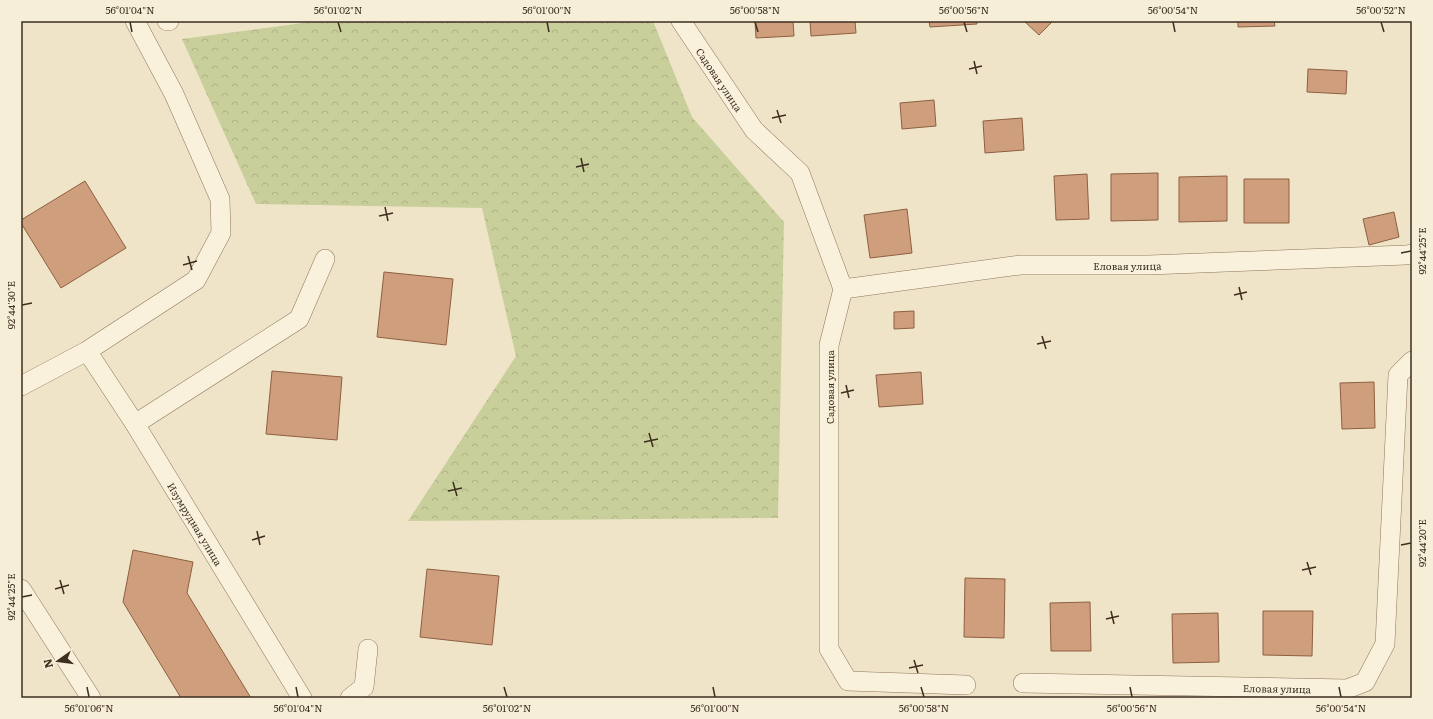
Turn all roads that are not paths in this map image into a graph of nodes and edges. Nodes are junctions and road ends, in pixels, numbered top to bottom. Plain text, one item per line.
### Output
1 (135, 21) edge
2 (681, 21) edge
3 (1412, 254) edge
4 (325, 259) dead end
5 (843, 289) junction
6 (87, 351) junction
7 (1412, 361) edge
8 (21, 386) edge
9 (135, 424) junction
10 (21, 588) edge
11 (368, 649) dead end
12 (1023, 683) dead end
13 (966, 685) dead end
14 (91, 698) edge
15 (302, 698) edge
16 (350, 698) edge

1 - 6 street
2 - 5 street, Садовая улица
3 - 5 street, Еловая улица
4 - 9 street
5 - 13 street, Садовая улица
6 - 8 street
6 - 9 street, Изумрудная улица
7 - 12 street, Еловая улица
9 - 15 street, Изумрудная улица
10 - 14 street
11 - 16 street

